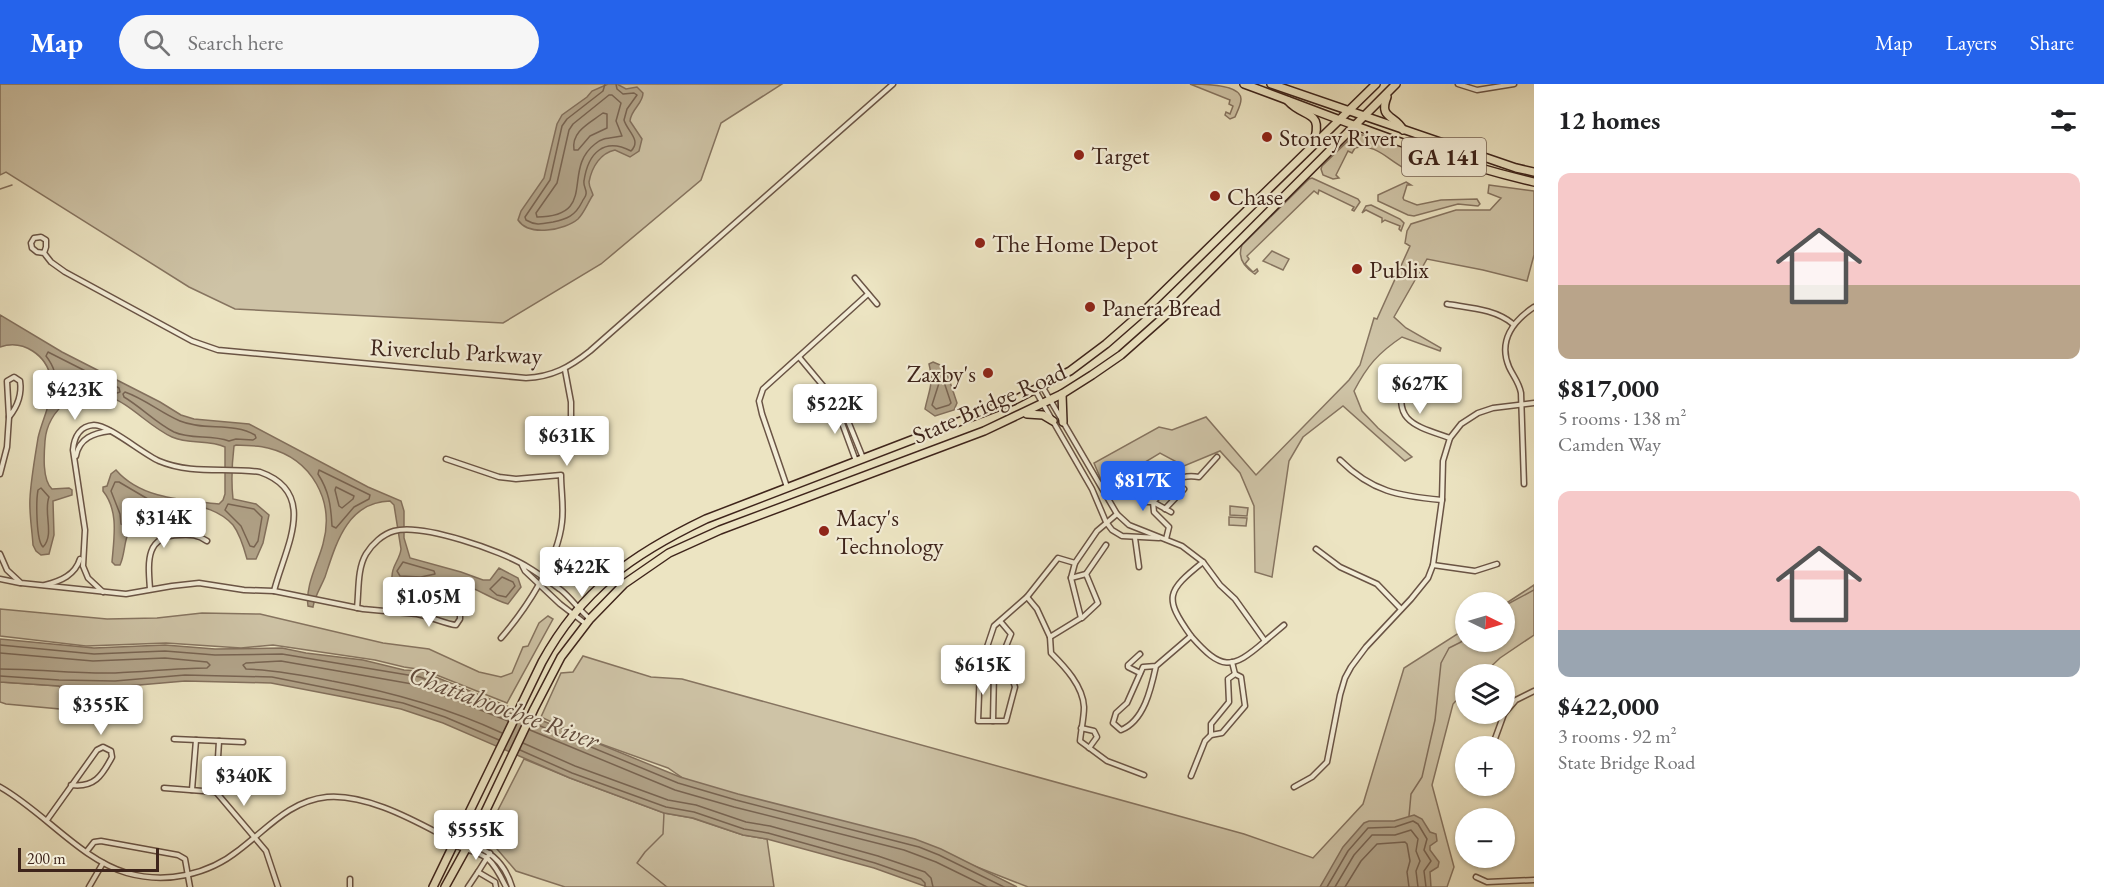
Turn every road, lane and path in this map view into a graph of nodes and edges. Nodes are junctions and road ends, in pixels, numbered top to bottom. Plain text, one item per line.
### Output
1 (893, 84) edge
2 (1244, 84) edge
3 (1271, 84) edge
4 (1376, 84) edge
5 (1396, 84) edge
6 (1458, 84) edge
7 (1514, 84) edge
8 (1388, 93) junction
9 (1287, 100) junction
10 (1348, 111) junction
11 (1364, 117) junction
12 (1340, 120) junction
13 (1355, 126) junction
14 (1403, 130) junction
15 (1312, 146) junction
16 (1534, 172) edge
17 (1534, 182) edge
18 (44, 253) junction
19 (855, 278) dead end
20 (868, 294) junction
21 (877, 304) dead end
22 (1447, 304) dead end
23 (1534, 307) edge
24 (1513, 324) junction
25 (799, 357) junction
26 (565, 370) junction
27 (1405, 379) dead end
28 (1039, 388) junction
29 (1062, 394) junction
30 (1046, 402) junction
31 (1534, 403) edge
32 (1521, 405) junction
33 (1022, 414) junction
34 (843, 416) junction
35 (9, 417) junction
36 (1053, 421) junction
37 (1063, 422) junction
38 (111, 431) junction
39 (571, 435) dead end
40 (1450, 438) junction
41 (1217, 457) dead end
42 (446, 459) dead end
43 (75, 460) junction
44 (860, 460) junction
45 (1340, 460) dead end
46 (0, 474) edge
47 (1524, 484) dead end
48 (788, 488) junction
49 (1132, 489) dead end
50 (1184, 489) dead end
51 (1442, 500) junction
52 (1153, 502) junction
53 (1165, 509) junction
54 (1171, 512) dead end
55 (1117, 514) junction
56 (1107, 523) junction
57 (1135, 538) junction
58 (1166, 539) junction
59 (207, 541) dead end
60 (1106, 545) dead end
61 (83, 549) junction
62 (1316, 549) dead end
63 (0, 554) edge
64 (1203, 562) junction
65 (1075, 563) junction
66 (521, 564) junction
67 (1497, 564) dead end
68 (1433, 565) junction
69 (1139, 567) dead end
70 (1086, 574) junction
71 (542, 577) junction
72 (1071, 578) junction
73 (0, 579) edge
74 (21, 583) junction
75 (538, 583) junction
76 (39, 586) junction
77 (150, 589) junction
78 (274, 591) junction
79 (104, 593) junction
80 (1027, 597) junction
81 (357, 608) junction
82 (1401, 609) junction
83 (576, 612) junction
84 (426, 616) junction
85 (1081, 618) junction
86 (588, 621) junction
87 (1000, 621) junction
88 (1284, 625) dead end
89 (1191, 636) junction
90 (1050, 637) junction
91 (501, 638) dead end
92 (1265, 641) junction
93 (1140, 654) dead end
94 (1000, 661) junction
95 (1232, 662) junction
96 (1156, 666) junction
97 (980, 672) junction
98 (994, 672) junction
99 (1140, 673) junction
100 (1235, 674) junction
101 (1534, 691) edge
102 (1515, 701) edge
103 (993, 721) junction
104 (1081, 728) junction
105 (1211, 735) junction
106 (174, 739) dead end
107 (196, 740) junction
108 (219, 741) junction
109 (243, 742) dead end
110 (1089, 748) junction
111 (1144, 775) dead end
112 (1191, 777) dead end
113 (71, 785) junction
114 (0, 787) edge
115 (1294, 787) dead end
116 (164, 789) dead end
117 (192, 790) junction
118 (216, 792) junction
119 (47, 820) junction
120 (438, 833) junction
121 (255, 837) junction
122 (456, 842) junction
123 (468, 846) junction
124 (87, 851) junction
125 (490, 853) junction
126 (487, 858) junction
127 (103, 863) junction
128 (478, 872) junction
129 (189, 874) junction
130 (1476, 877) dead end
131 (350, 879) dead end
132 (1534, 879) edge
133 (89, 887) edge
134 (190, 887) edge
135 (278, 887) edge
136 (350, 887) edge
137 (433, 887) edge
138 (445, 887) edge
139 (468, 887) edge
140 (496, 887) edge
141 (506, 887) edge
142 (512, 887) edge

1 - 26 street, Riverclub Parkway
2 - 9 highway, GA 141
3 - 10 highway, GA 141
4 - 10 highway, State Bridge Road
5 - 8 highway, State Bridge Road
6 - 7 street
8 - 11 highway, State Bridge Road
8 - 14 highway
9 - 12 highway, GA 141
9 - 15 highway
10 - 11 highway, GA 141
10 - 12 highway, State Bridge Road
11 - 13 highway, State Bridge Road
11 - 14 highway, GA 141
12 - 13 highway, GA 141
12 - 15 highway, State Bridge Road
13 - 17 highway, GA 141
13 - 29 highway, State Bridge Road
14 - 16 highway, GA 141
15 - 28 highway, State Bridge Road
18 - 18 street, Riverclub Parkway
18 - 26 street, Riverclub Parkway
19 - 20 street
20 - 21 street
20 - 25 street
22 - 24 street
23 - 24 street
24 - 32 street
25 - 34 street
25 - 48 street
26 - 39 street
27 - 40 street
28 - 30 street
28 - 44 highway, State Bridge Road
29 - 30 highway, State Bridge Road
29 - 37 highway
30 - 33 highway, State Bridge Road
30 - 36 street
30 - 37 street
31 - 32 street
32 - 40 street
32 - 47 street
33 - 36 highway
33 - 86 highway, State Bridge Road
34 - 44 street
34 - 44 street
35 - 35 street
35 - 46 street
36 - 56 street
37 - 55 street
38 - 43 street
38 - 43 street
38 - 78 street
40 - 51 street
41 - 52 street
42 - 71 street
43 - 61 street
44 - 48 highway, State Bridge Road
45 - 51 street
48 - 83 highway, State Bridge Road
49 - 52 street
50 - 53 street
51 - 68 street
52 - 53 street
52 - 58 street
53 - 54 street
55 - 56 street
55 - 58 street
56 - 57 street
56 - 65 street
57 - 58 street
57 - 69 street
58 - 64 street
59 - 77 street
60 - 70 street
61 - 76 street
61 - 79 street
62 - 82 street
63 - 74 street
64 - 89 street
64 - 92 street
65 - 72 street
65 - 80 street
66 - 71 street
66 - 75 street
66 - 81 street
67 - 68 street
68 - 82 street
70 - 72 street
70 - 85 street
71 - 75 street
71 - 83 street
72 - 85 street
73 - 74 street
74 - 76 street
75 - 83 street
75 - 91 street
76 - 79 street
77 - 78 street
77 - 79 street
78 - 81 street
80 - 87 street
80 - 90 street
81 - 84 street
82 - 115 street
83 - 86 street
83 - 122 highway, State Bridge Road
84 - 84 street
85 - 90 street
86 - 123 highway, State Bridge Road
87 - 94 street
87 - 97 street
88 - 92 street
89 - 95 street
89 - 96 street
90 - 104 street
92 - 95 street
93 - 99 street
94 - 98 street
94 - 103 street
95 - 100 street
96 - 99 street
96 - 99 street
97 - 98 street
97 - 103 street
98 - 103 street
100 - 105 street
100 - 105 street
101 - 102 street
104 - 110 street
104 - 110 street
105 - 112 street
106 - 107 street
107 - 108 street
107 - 117 street
108 - 109 street
108 - 118 street
110 - 111 street
113 - 113 street
113 - 119 street
114 - 119 street
116 - 117 street
117 - 118 street
118 - 121 street
119 - 124 street
120 - 121 street
120 - 122 street
120 - 122 street
121 - 129 street
121 - 135 street
122 - 123 street
122 - 123 street
122 - 137 highway, State Bridge Road
123 - 125 street
123 - 126 street
123 - 138 highway, State Bridge Road
124 - 127 street
124 - 129 street
125 - 126 street
125 - 142 street
126 - 128 street
126 - 141 street
127 - 129 street
127 - 133 street
128 - 139 street
128 - 140 street
129 - 134 street
130 - 132 street
131 - 136 street

